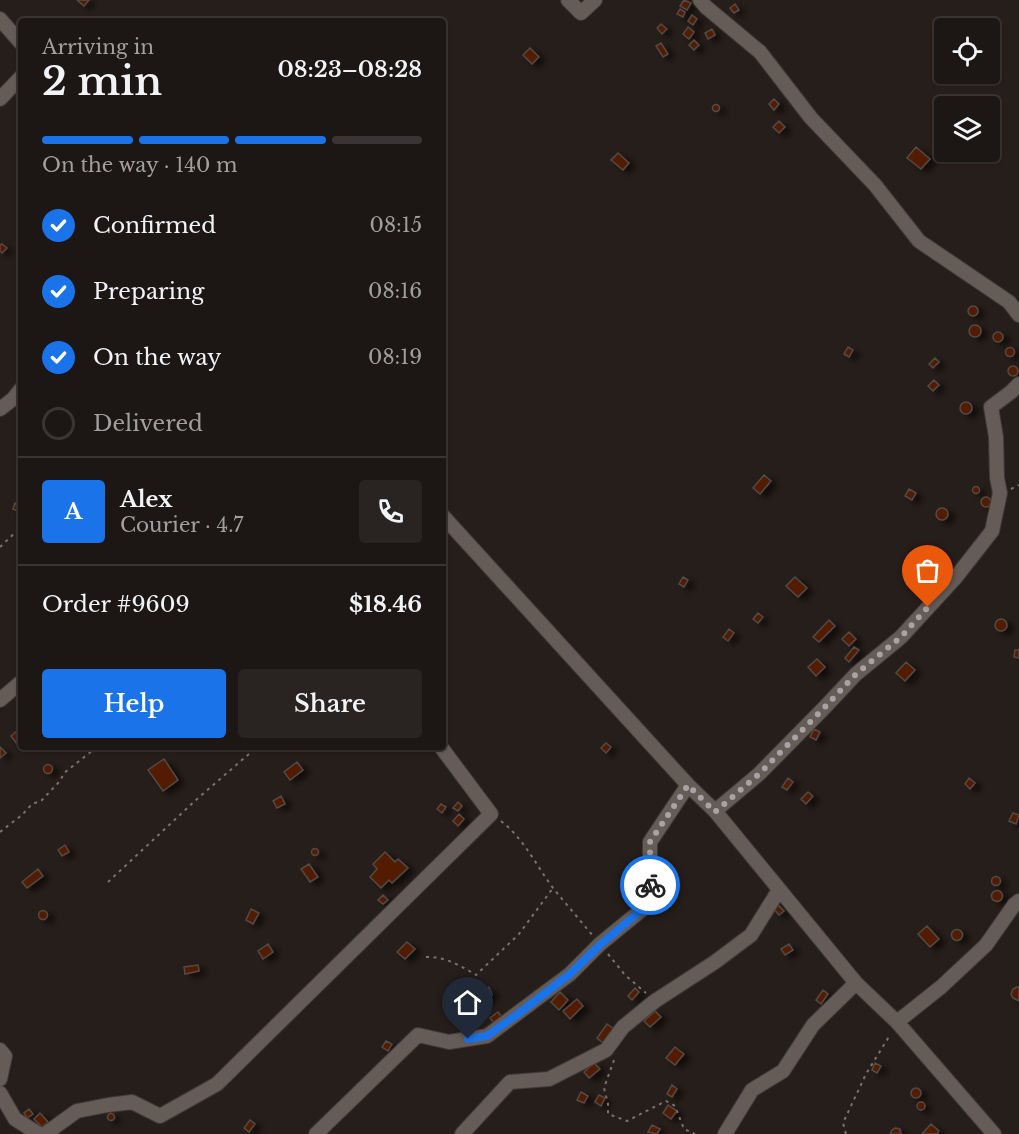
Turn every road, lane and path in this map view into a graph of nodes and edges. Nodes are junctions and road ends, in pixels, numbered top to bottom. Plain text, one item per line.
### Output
1 (568, 0) edge
2 (594, 0) edge
3 (700, 0) edge
4 (0, 19) edge
5 (18, 40) edge
6 (18, 80) edge
7 (0, 99) edge
8 (1019, 315) edge
9 (1019, 384) edge
10 (18, 393) edge
11 (0, 409) edge
12 (446, 519) edge
13 (18, 529) edge
14 (0, 548) edge
15 (18, 685) edge
16 (0, 700) edge
17 (93, 750) edge
18 (254, 750) edge
19 (443, 750) edge
20 (688, 785) junction
21 (715, 812) junction
22 (491, 814) junction
23 (0, 832) edge
24 (108, 882) dead end
25 (553, 888) junction
26 (779, 890) junction
27 (1019, 901) edge
28 (600, 945) junction
29 (426, 957) dead end
30 (856, 983) junction
31 (648, 994) dead end
32 (897, 1022) junction
33 (0, 1050) edge
34 (615, 1057) dead end
35 (0, 1079) edge
36 (0, 1093) edge
37 (0, 1113) edge
38 (15, 1119) junction
39 (39, 1134) edge
40 (45, 1134) edge
41 (316, 1134) edge
42 (462, 1134) edge
43 (695, 1134) edge
44 (725, 1134) edge
45 (846, 1134) edge
46 (994, 1134) edge

1 - 2 street
3 - 8 street
4 - 5 street
6 - 7 street
9 - 21 street
10 - 11 street
12 - 20 street
13 - 14 path
15 - 16 street
17 - 23 path
18 - 24 path
19 - 22 street
20 - 21 street
20 - 28 street
21 - 26 street
22 - 25 path
22 - 40 street
25 - 28 path
25 - 29 path
26 - 30 street
26 - 42 street
27 - 32 street
28 - 31 path
28 - 41 street
30 - 32 street
30 - 44 street
32 - 45 path
32 - 46 street
33 - 35 street
34 - 43 path
36 - 38 street
37 - 38 street
38 - 39 street

